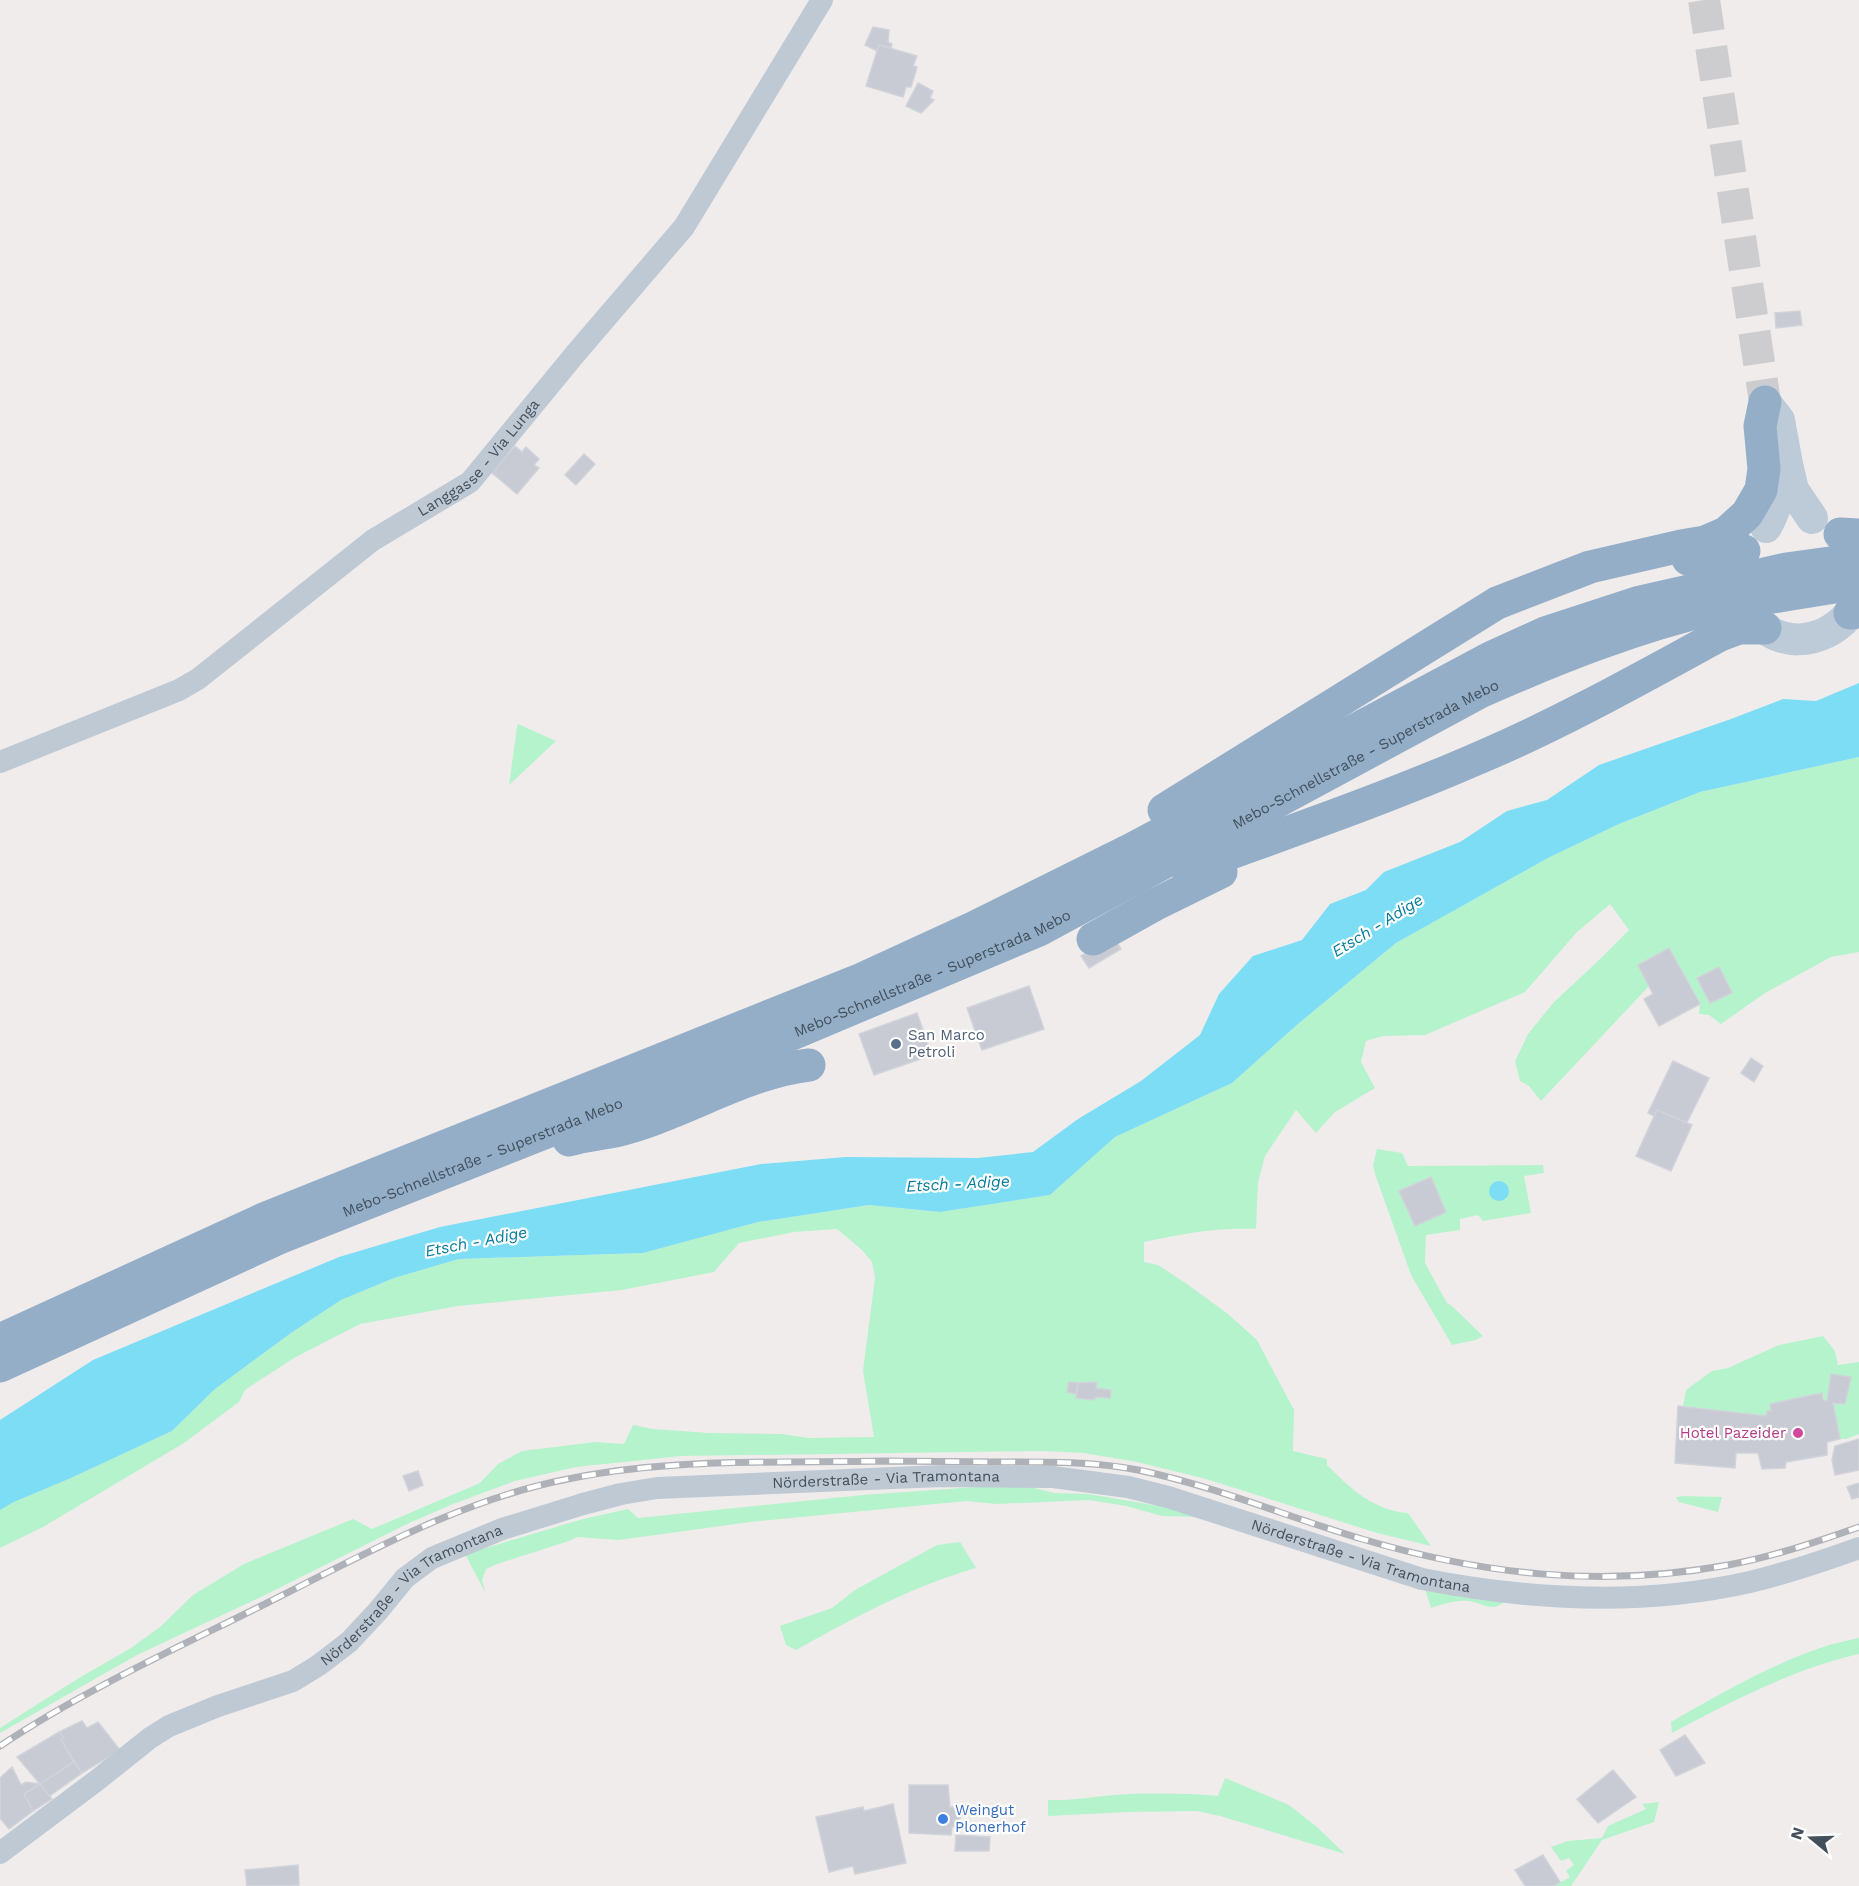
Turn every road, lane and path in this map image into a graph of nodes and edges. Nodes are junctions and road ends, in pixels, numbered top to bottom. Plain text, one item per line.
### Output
1 (822, 0) edge
2 (1766, 402) junction
3 (1812, 518) junction
4 (1766, 527) junction
5 (1849, 535) edge
6 (1744, 551) joint
7 (1630, 558) junction
8 (1859, 559) edge
9 (1856, 603) edge
10 (1757, 619) joint
11 (0, 762) edge
12 (1456, 767) junction
13 (973, 928) junction
14 (1039, 930) junction
15 (1093, 939) dead end
16 (809, 1065) dead end
17 (450, 1171) junction
18 (0, 1340) edge
19 (0, 1366) edge
20 (1859, 1548) edge
21 (0, 1852) edge

1 - 11 street, Langgasse - Via Lunga
2 - 3 main road
2 - 4 main road
2 - 7 highway
3 - 4 main road
3 - 5 main road
4 - 6 main road
6 - 7 highway
7 - 13 highway
8 - 13 highway, Mebo-Schnellstraße - Superstrada Mebo
9 - 10 main road
9 - 14 highway, Mebo-Schnellstraße - Superstrada Mebo
10 - 12 highway
12 - 14 highway
12 - 15 highway
13 - 18 highway, Mebo-Schnellstraße - Superstrada Mebo
14 - 17 highway, Mebo-Schnellstraße - Superstrada Mebo
16 - 17 highway
17 - 19 highway, Mebo-Schnellstraße - Superstrada Mebo
20 - 21 street, Nörderstraße - Via Tramontana

